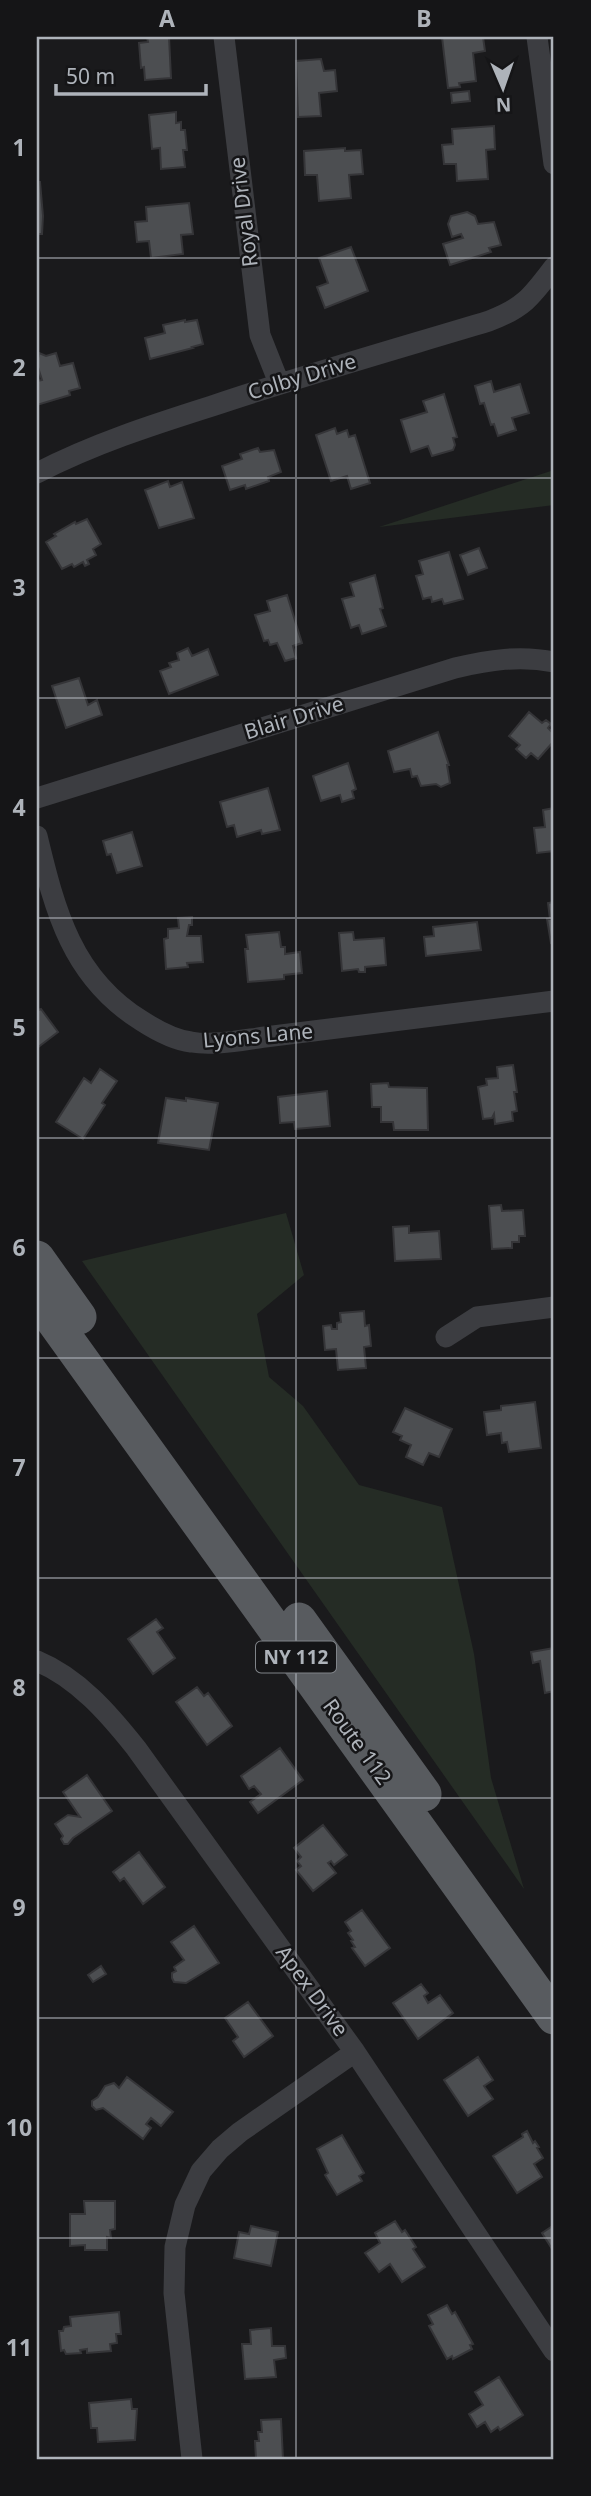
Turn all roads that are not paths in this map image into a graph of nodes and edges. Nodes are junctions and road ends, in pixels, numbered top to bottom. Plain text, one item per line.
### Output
1 (224, 37) edge
2 (537, 37) edge
3 (554, 164) edge
4 (554, 267) edge
5 (279, 383) junction
6 (37, 473) edge
7 (554, 662) edge
8 (37, 798) edge
9 (37, 836) edge
10 (554, 1001) edge
11 (37, 1258) edge
12 (37, 1298) edge
13 (554, 1307) edge
14 (446, 1337) dead end
15 (37, 1661) edge
16 (554, 1976) edge
17 (554, 2017) edge
18 (355, 2052) junction
19 (554, 2351) edge
20 (192, 2459) edge

1 - 5 street, Royal Drive
2 - 3 street
4 - 5 street, Colby Drive
5 - 6 street, Colby Drive
7 - 8 street, Blair Drive
9 - 10 street, Lyons Lane
11 - 16 main road, Route 112 / NY 112
12 - 17 main road, Route 112 / NY 112
13 - 14 street
15 - 18 street, Apex Drive
18 - 19 street, Apex Drive
18 - 20 street

